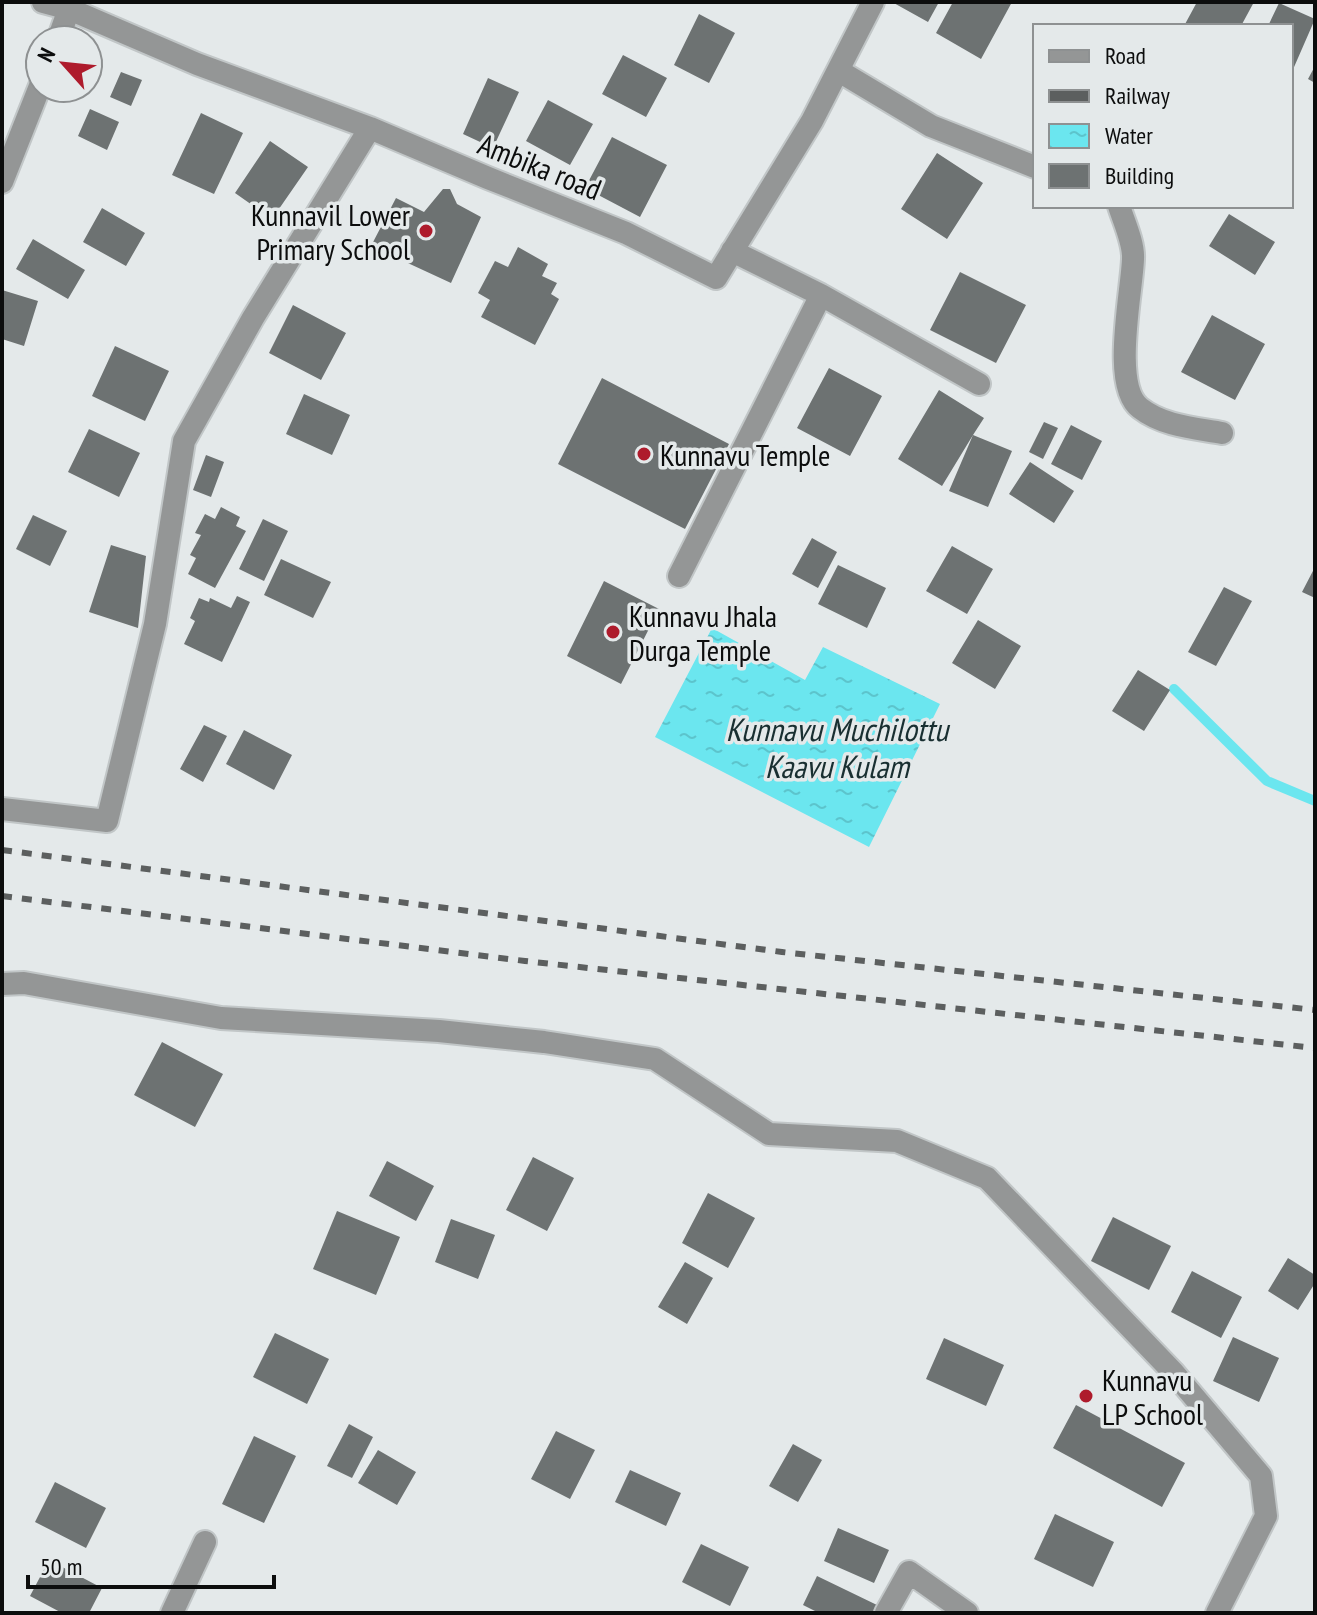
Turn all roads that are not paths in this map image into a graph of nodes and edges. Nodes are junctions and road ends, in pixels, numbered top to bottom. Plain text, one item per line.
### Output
1 (43, 2) edge
2 (873, 2) edge
3 (69, 9) junction
4 (64, 24) edge
5 (839, 71) junction
6 (33, 104) edge
7 (370, 128) junction
8 (1033, 166) edge
9 (2, 182) edge
10 (1120, 208) edge
11 (732, 251) junction
12 (821, 295) junction
13 (979, 384) dead end
14 (1222, 433) dead end
15 (679, 576) dead end
16 (2, 809) edge
17 (2, 984) edge
18 (205, 1542) dead end
19 (172, 1613) edge
20 (886, 1613) edge
21 (967, 1613) edge
22 (1217, 1613) edge

1 - 3 street, Ambika road
2 - 5 street, Ambika road
3 - 4 street
3 - 7 street, Ambika road
5 - 8 street
5 - 11 street, Ambika road
6 - 9 street
7 - 11 street, Ambika road
7 - 16 street
10 - 14 street
11 - 12 street
12 - 13 street
12 - 15 street
17 - 22 street
18 - 19 street
20 - 21 street

